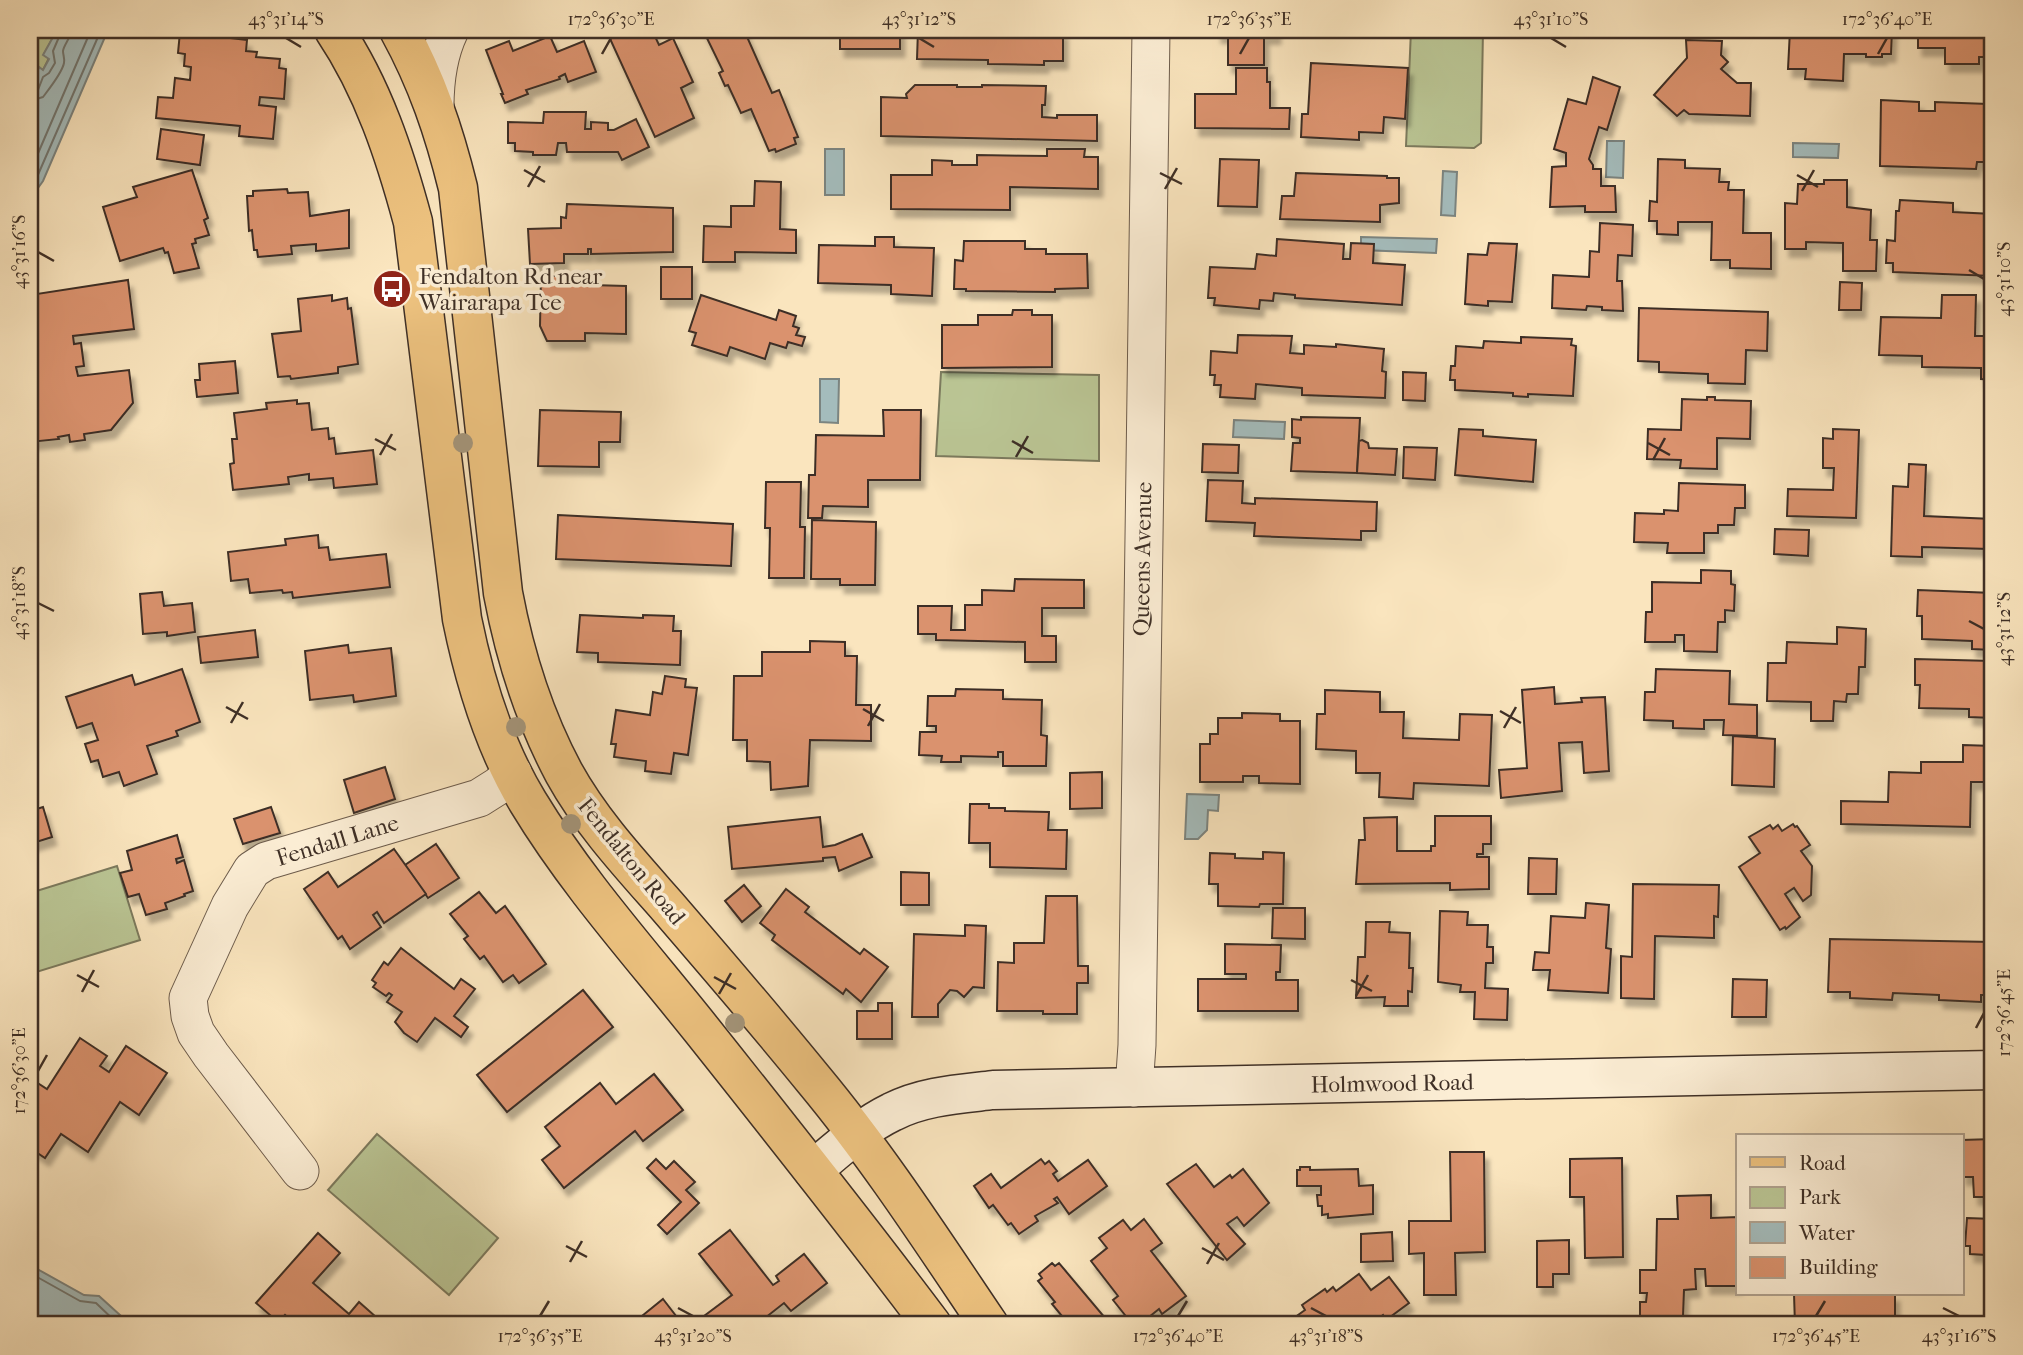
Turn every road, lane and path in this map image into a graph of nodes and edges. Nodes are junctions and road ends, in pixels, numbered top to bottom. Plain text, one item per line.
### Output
1 (334, 30) edge
2 (399, 30) edge
3 (450, 30) edge
4 (1152, 30) edge
5 (435, 107) junction
6 (513, 773) junction
7 (1993, 1070) edge
8 (1134, 1088) junction
9 (856, 1134) junction
10 (813, 1170) junction
11 (300, 1171) dead end
12 (932, 1325) edge
13 (989, 1325) edge

1 - 6 main road, Fendalton Road
2 - 5 main road, Fendalton Road
3 - 5 street
4 - 8 street, Queens Avenue
5 - 9 main road, Fendalton Road
6 - 10 main road, Fendalton Road
6 - 11 street, Fendall Lane
7 - 8 street, Holmwood Road
8 - 9 street, Holmwood Road
9 - 10 street, Holmwood Road
9 - 13 main road, Fendalton Road
10 - 12 main road, Fendalton Road

